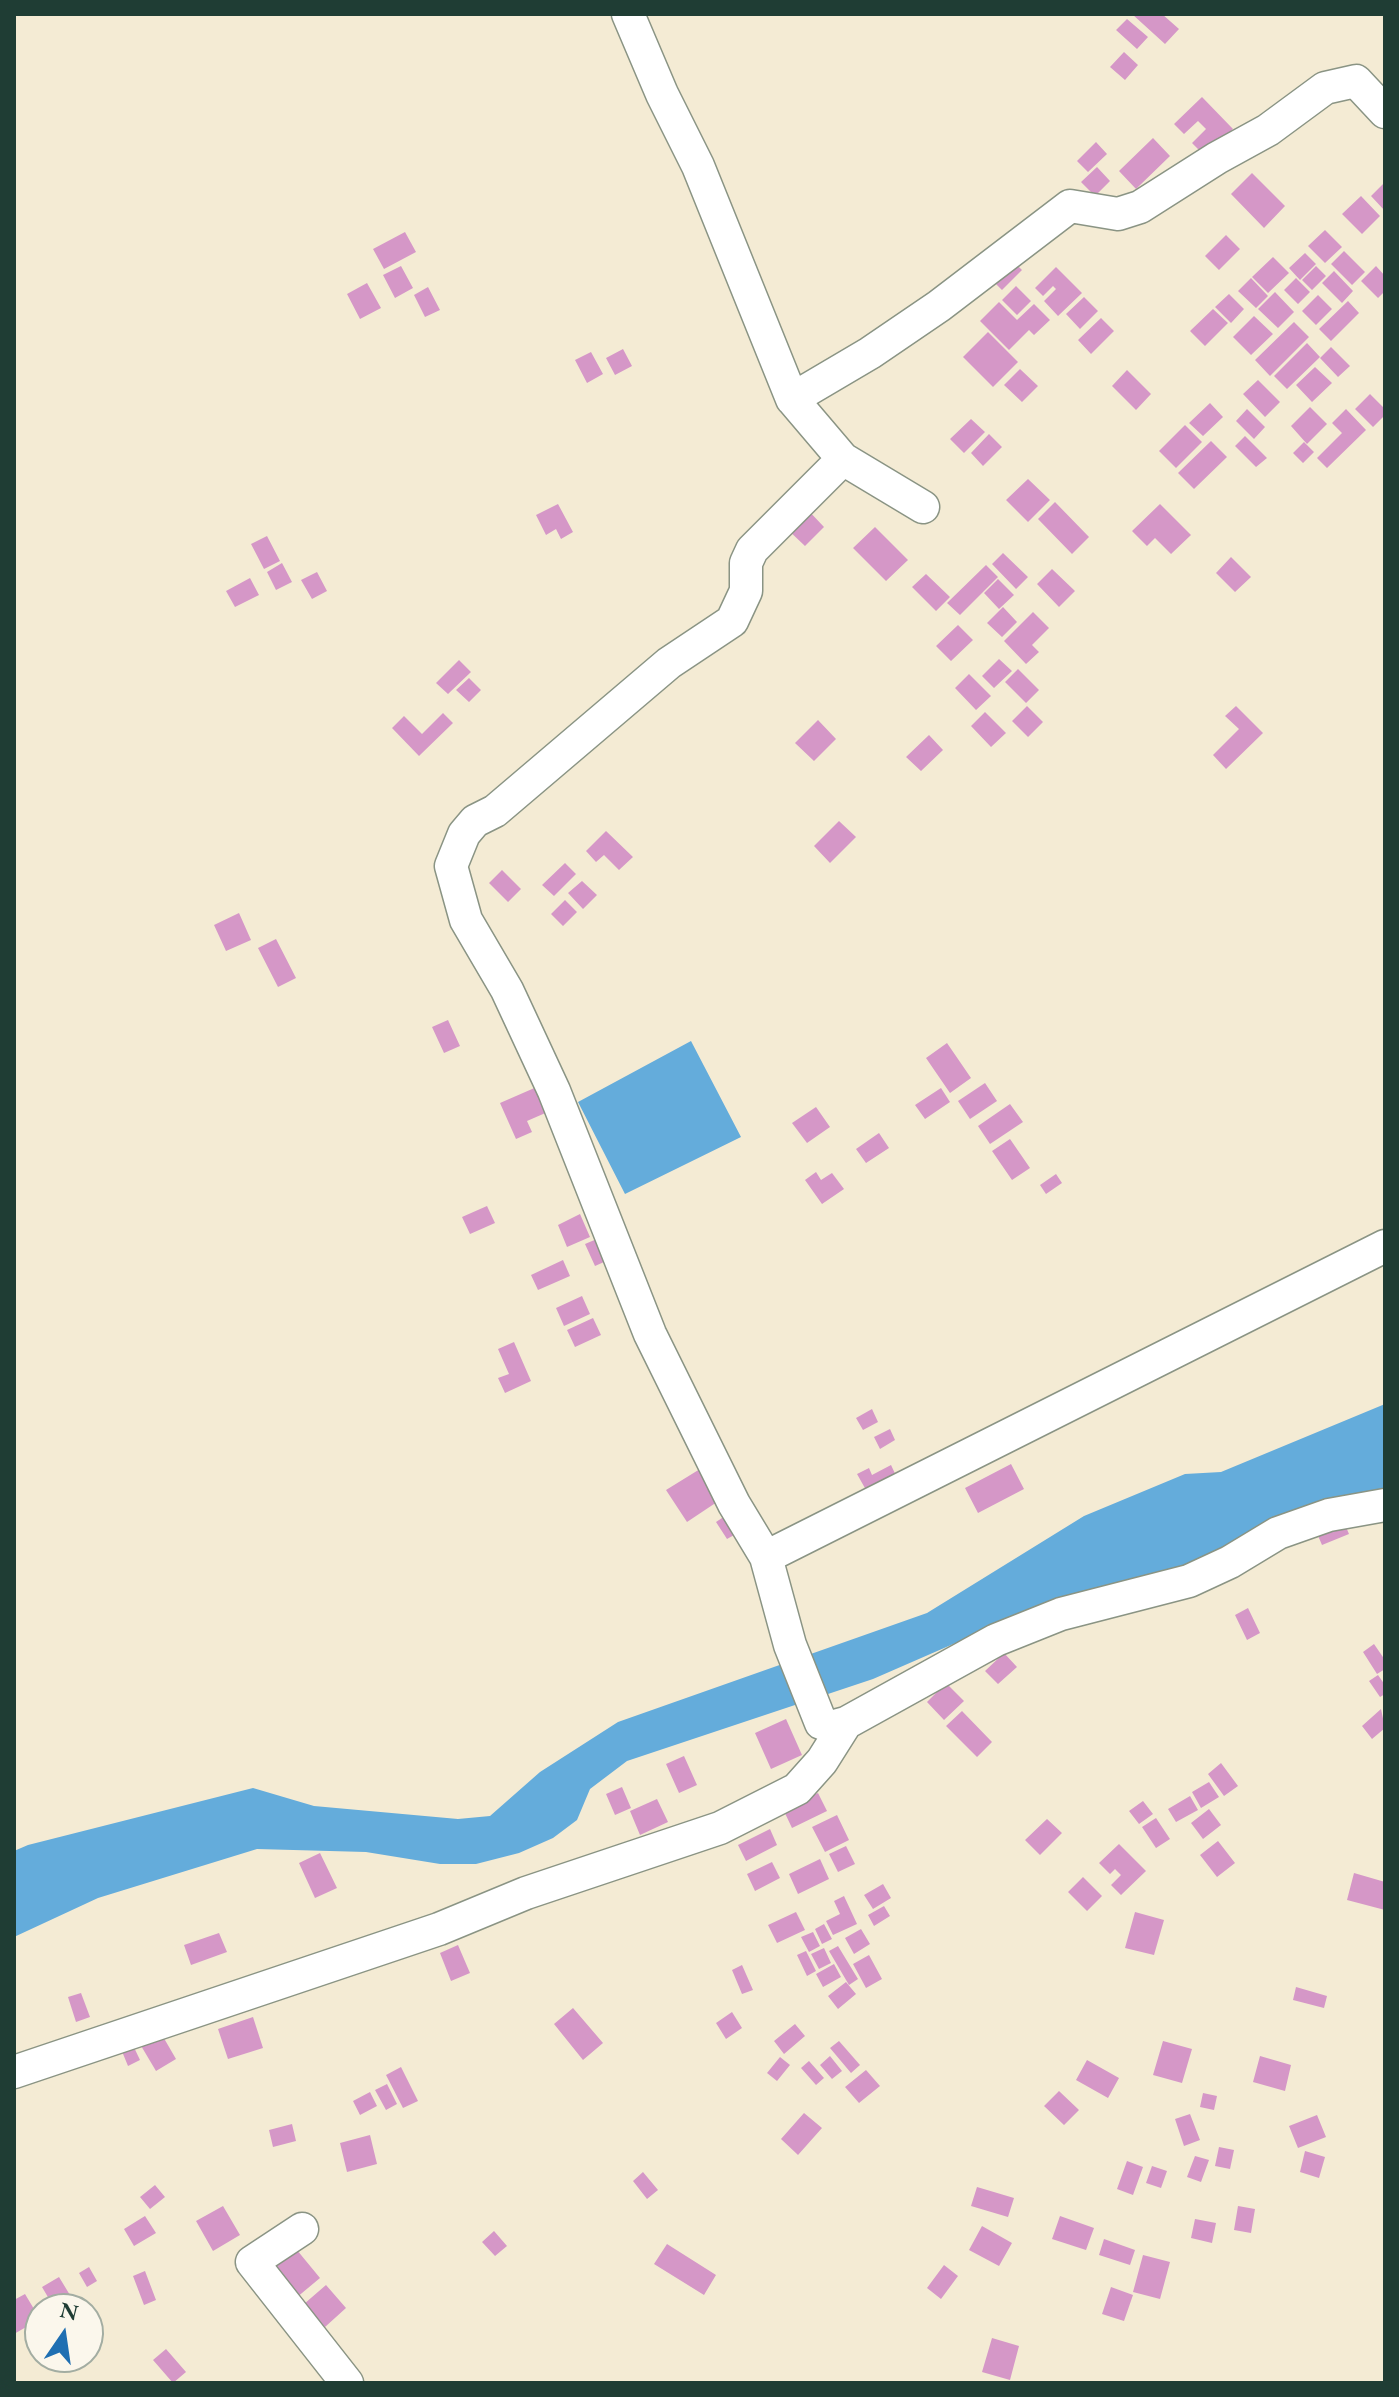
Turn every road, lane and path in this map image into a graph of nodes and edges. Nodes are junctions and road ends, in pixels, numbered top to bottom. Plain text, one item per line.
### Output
1 (628, 14) edge
2 (1385, 112) edge
3 (792, 399) junction
4 (843, 459) junction
5 (923, 507) dead end
6 (1385, 1246) edge
7 (1385, 1505) edge
8 (766, 1557) junction
9 (834, 1723) junction
10 (14, 2072) edge
11 (302, 2229) dead end
12 (347, 2383) edge

1 - 3 street
2 - 3 street
3 - 4 street
4 - 5 street
4 - 8 street
6 - 8 street
7 - 9 street
8 - 9 street
9 - 10 street
11 - 12 street

